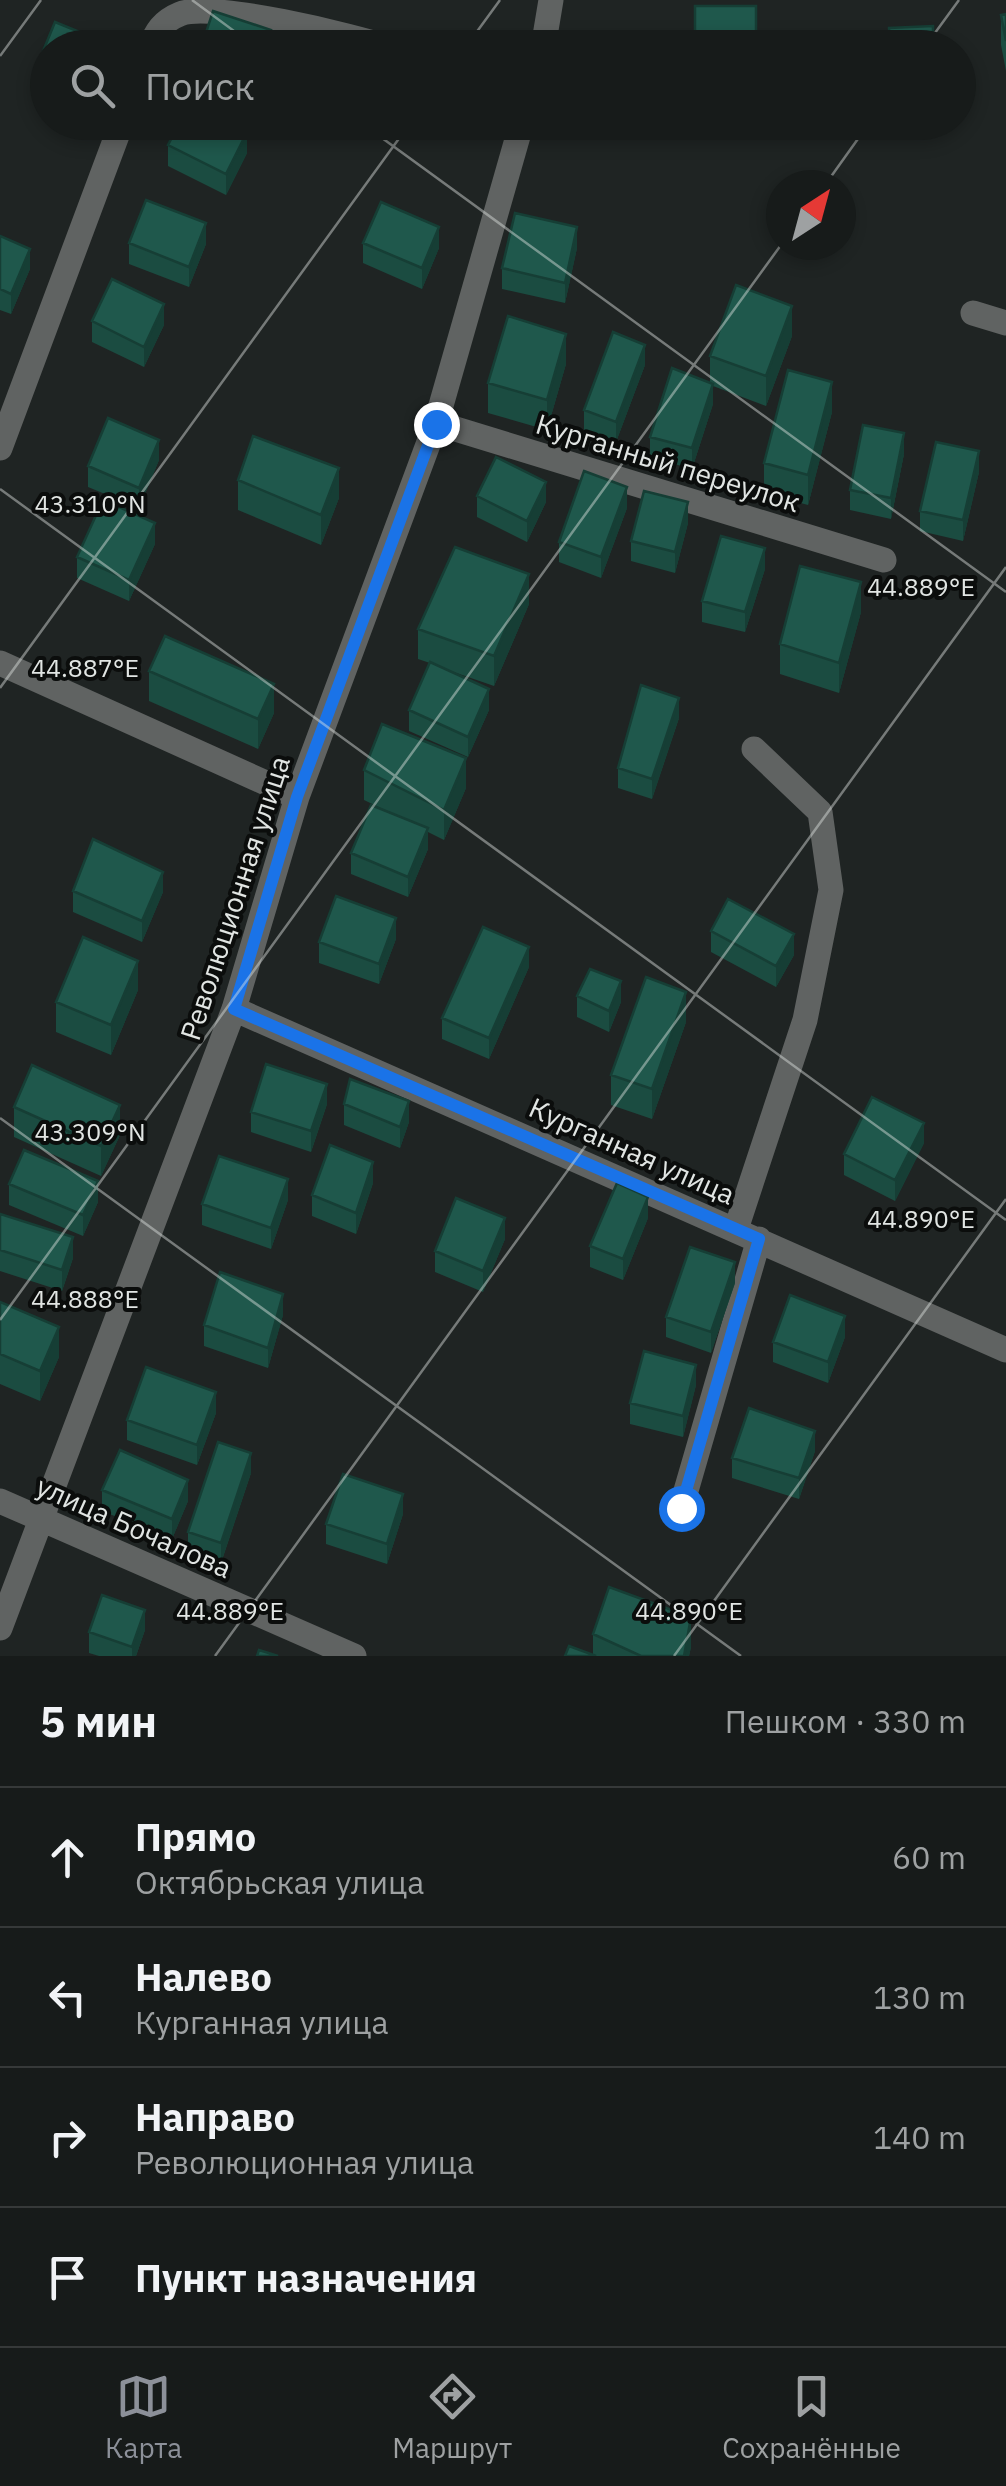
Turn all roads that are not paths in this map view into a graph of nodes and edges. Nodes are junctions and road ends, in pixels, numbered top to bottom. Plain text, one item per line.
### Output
1 (551, 0) edge
2 (162, 30) edge
3 (330, 30) edge
4 (546, 30) edge
5 (115, 140) edge
6 (517, 140) edge
7 (973, 313) dead end
8 (1006, 323) edge
9 (436, 424) junction
10 (0, 448) edge
11 (884, 560) dead end
12 (0, 663) edge
13 (754, 749) dead end
14 (297, 797) junction
15 (234, 1009) junction
16 (748, 1234) junction
17 (1006, 1350) edge
18 (0, 1501) edge
19 (681, 1508) dead end
20 (40, 1519) junction
21 (0, 1628) edge
22 (354, 1656) edge

1 - 4 street
2 - 3 street
5 - 10 street
6 - 9 street, Революционная улица
7 - 8 street
9 - 11 street, Курганный переулок
9 - 14 street, Революционная улица
12 - 14 street
13 - 16 street
14 - 15 street, Революционная улица
15 - 16 street, Курганная улица
15 - 20 street, Революционная улица
16 - 17 street, Курганная улица
16 - 19 street
18 - 20 street, улица Бочалова
20 - 21 street, Революционная улица
20 - 22 street, улица Бочалова

